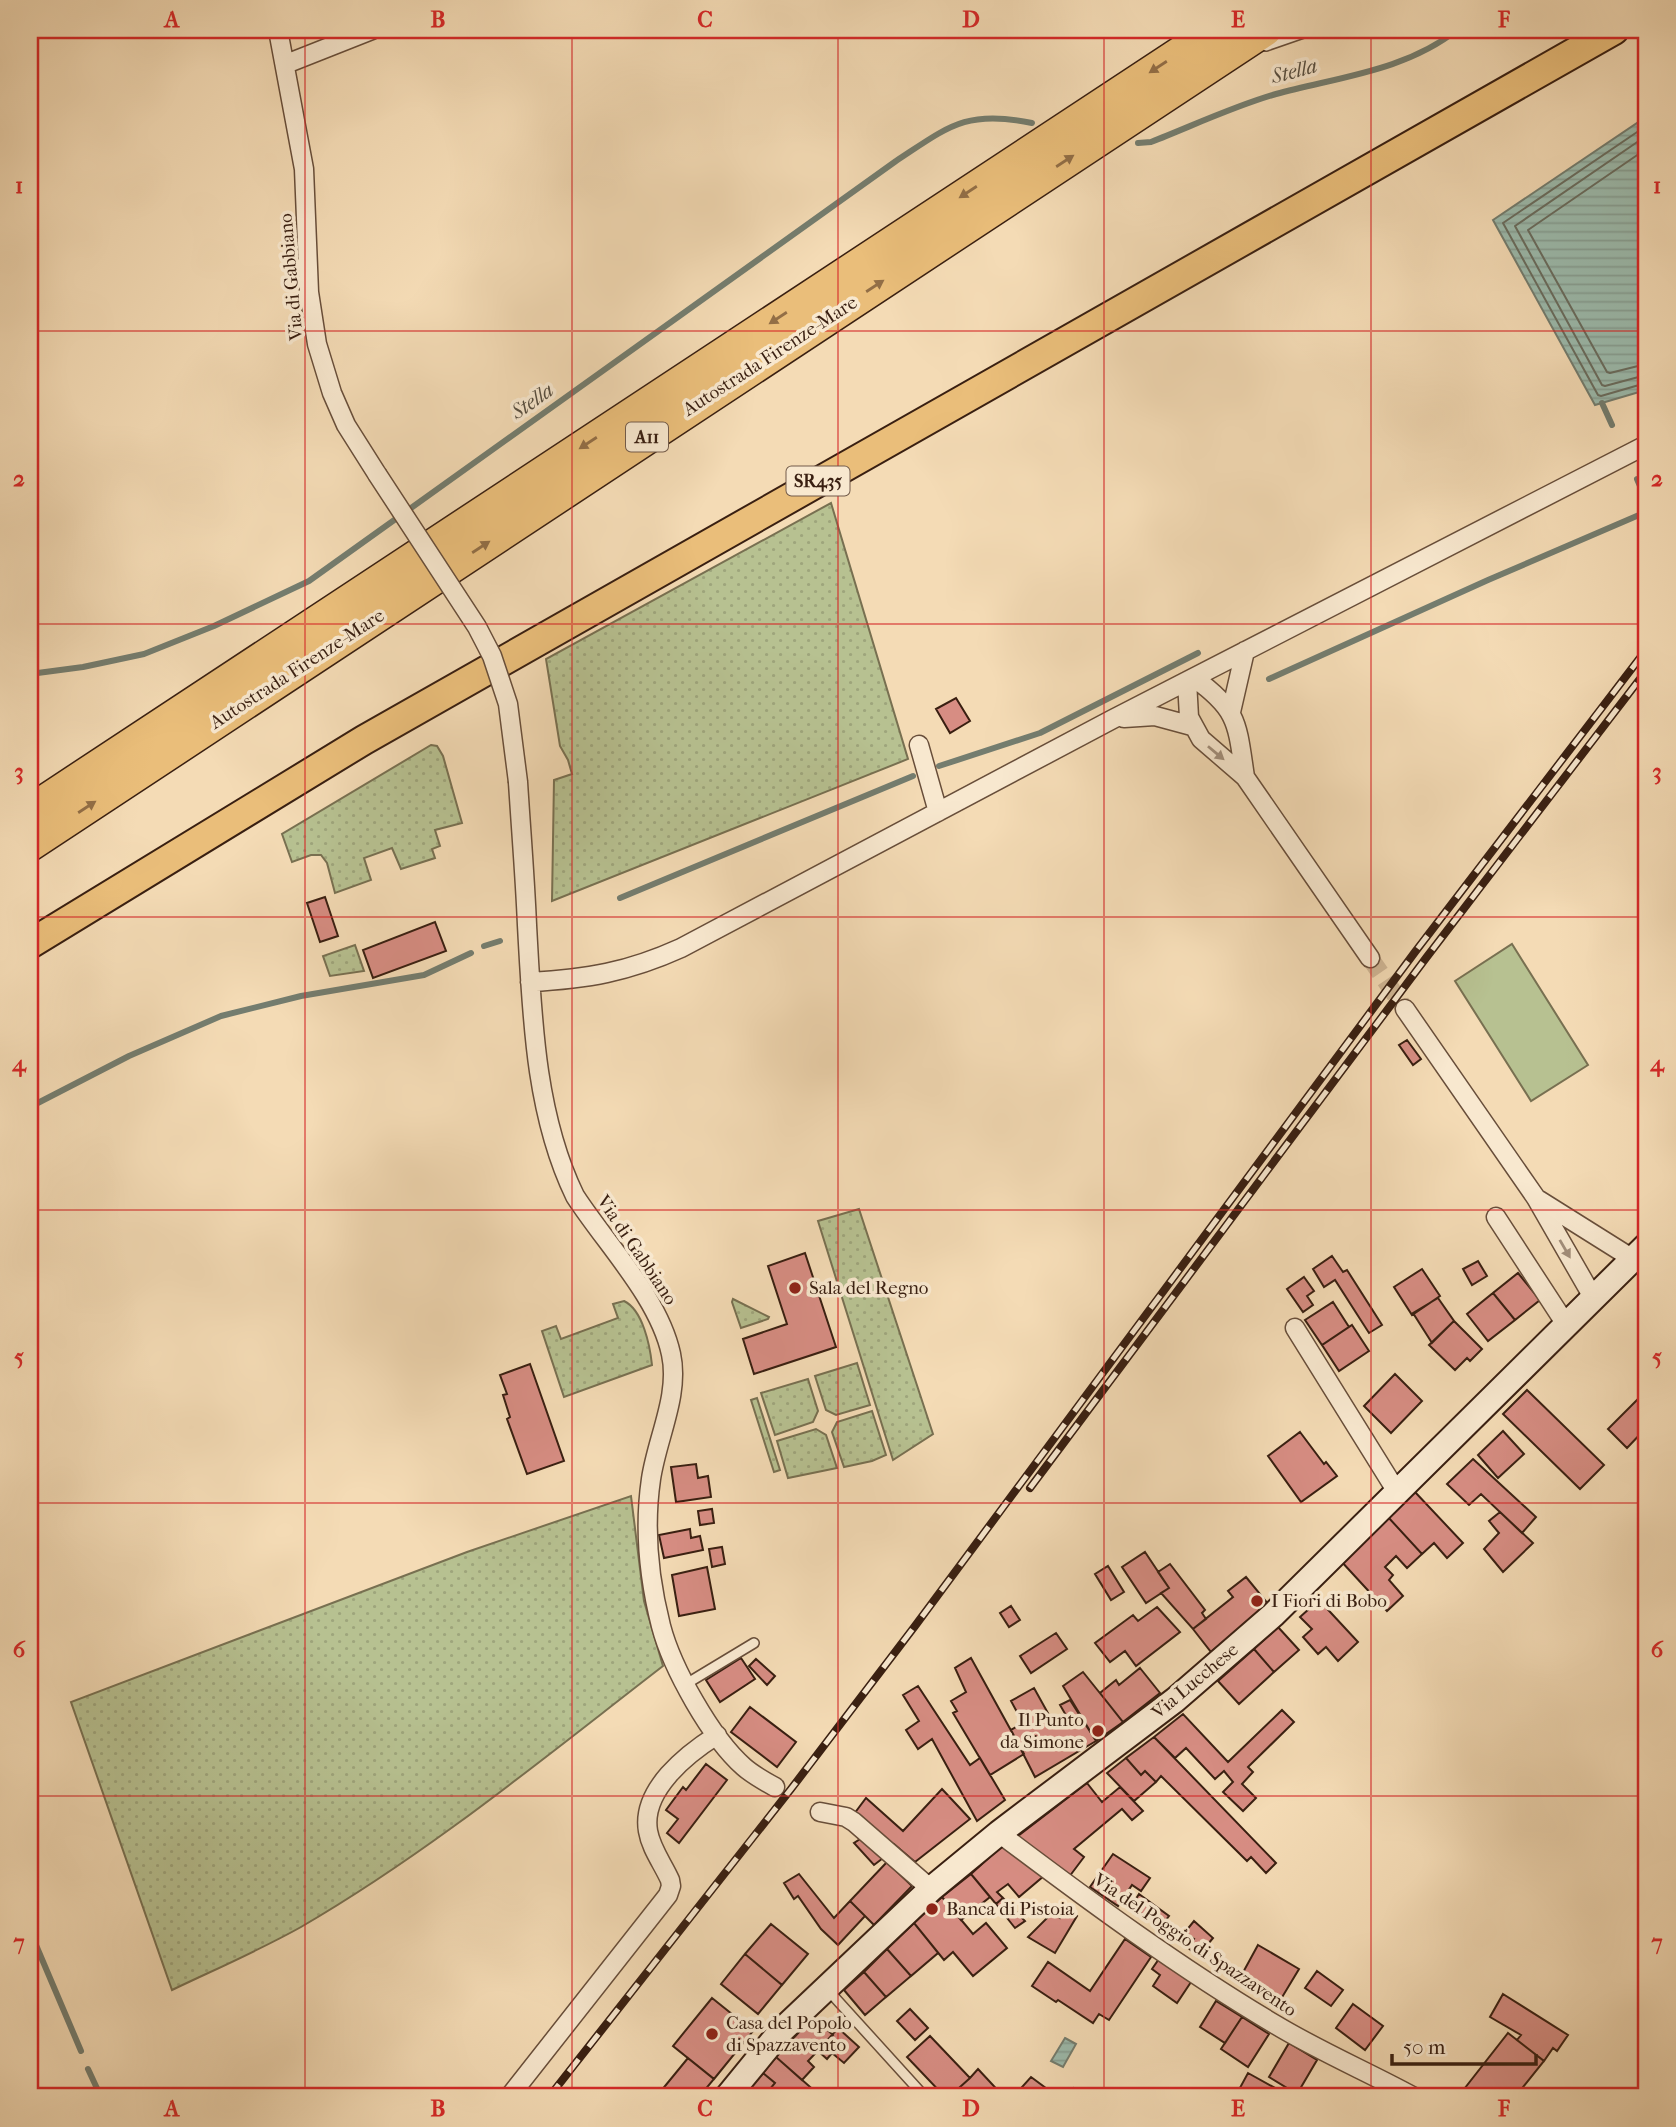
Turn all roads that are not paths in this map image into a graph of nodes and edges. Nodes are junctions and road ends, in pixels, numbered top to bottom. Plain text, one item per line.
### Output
1 (278, 30) edge
2 (372, 30) edge
3 (1215, 30) edge
4 (1312, 30) edge
5 (1614, 30) edge
6 (1256, 44) edge
7 (286, 64) junction
8 (1646, 445) edge
9 (1245, 651) junction
10 (1190, 679) junction
11 (1231, 712) junction
12 (1113, 719) junction
13 (1192, 726) junction
14 (919, 744) dead end
15 (1245, 777) junction
16 (30, 811) edge
17 (938, 812) junction
18 (30, 845) edge
19 (30, 944) edge
20 (1370, 958) tunnel mouth
21 (530, 982) junction
22 (1405, 1009) tunnel mouth
23 (1536, 1198) junction
24 (1496, 1217) dead end
25 (1642, 1253) edge
26 (1594, 1299) junction
27 (1567, 1326) junction
28 (1295, 1328) dead end
29 (1398, 1492) junction
30 (754, 1643) dead end
31 (686, 1684) junction
32 (717, 1735) junction
33 (775, 1787) dead end
34 (820, 1812) dead end
35 (999, 1833) junction
36 (931, 1889) junction
37 (826, 1987) junction
38 (509, 2097) edge
39 (727, 2097) edge
40 (925, 2097) edge
41 (1414, 2097) edge

1 - 7 street, Via di Gabbiano
2 - 7 street
3 -> 16 highway, Autostrada Firenze-Mare / A11
4 - 6 lane
5 - 19 main road, SR435
18 -> 6 highway, Autostrada Firenze-Mare / A11
7 - 21 street, Via di Gabbiano, bridge
8 - 9 street
9 - 10 street
9 - 11 street
10 - 11 street
10 - 12 street
10 - 13 street
11 - 15 street
12 - 13 street
12 - 17 street
13 -> 15 street
14 - 17 street
15 - 20 street
17 - 21 street
21 - 31 street, Via di Gabbiano
22 - 23 street
23 - 25 street
23 -> 26 street
24 - 27 street
25 - 26 street, Via Lucchese
26 - 27 street, Via Lucchese
27 - 29 street, Via Lucchese
28 - 29 street
29 - 35 street, Via Lucchese
30 - 31 lane
31 - 32 street, Via di Gabbiano
32 - 33 street, Via di Gabbiano
32 - 38 street
34 - 36 street
35 - 36 street, Via Lucchese
35 - 41 street, Via del Poggio di Spazzavento
36 - 37 street, Via Lucchese
37 - 39 street, Via Lucchese
37 - 40 lane

